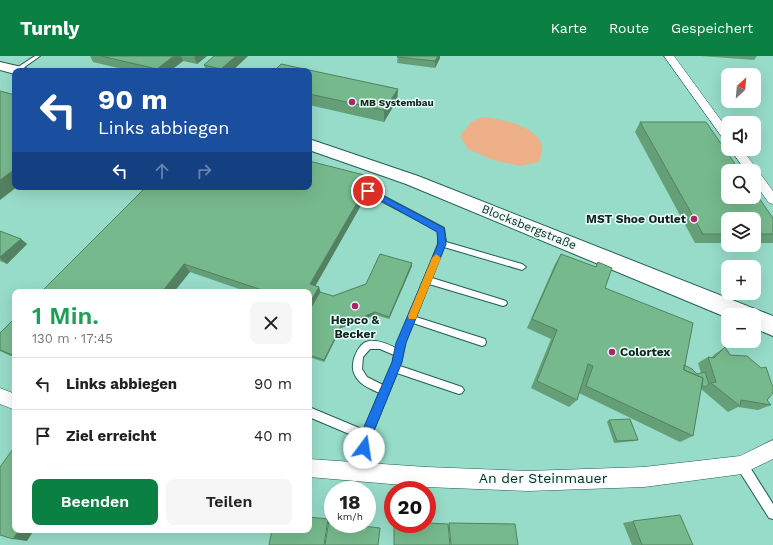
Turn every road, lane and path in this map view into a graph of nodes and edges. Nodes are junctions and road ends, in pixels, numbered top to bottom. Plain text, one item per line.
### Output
1 (38, 56) edge
2 (669, 56) edge
3 (0, 66) edge
4 (23, 68) edge
5 (12, 69) edge
6 (721, 128) edge
7 (312, 145) edge
8 (761, 184) edge
9 (368, 191) edge
10 (773, 200) edge
11 (442, 244) junction
12 (522, 267) dead end
13 (427, 280) junction
14 (503, 303) dead end
15 (729, 308) edge
16 (411, 319) junction
17 (761, 321) edge
18 (773, 326) edge
19 (482, 342) dead end
20 (399, 353) junction
21 (395, 368) junction
22 (458, 390) dead end
23 (385, 391) junction
24 (0, 396) edge
25 (12, 401) edge
26 (312, 413) edge
27 (366, 436) junction
28 (773, 449) edge
29 (742, 465) junction
30 (312, 468) edge
31 (360, 472) junction
32 (773, 514) edge

1 - 4 lane
2 - 6 street
3 - 5 main road
7 - 15 main road, Blocksbergstraße
8 - 10 street
9 - 11 lane
11 - 12 lane
11 - 13 lane
13 - 14 lane
13 - 16 lane
16 - 19 lane
16 - 20 lane
17 - 18 main road
20 - 21 lane
20 - 23 lane
21 - 22 lane
21 - 23 lane
23 - 27 lane
24 - 25 street
26 - 27 lane
27 - 31 lane
28 - 29 street, An der Steinmauer
29 - 31 street, An der Steinmauer
29 - 32 lane
30 - 31 street, An der Steinmauer

